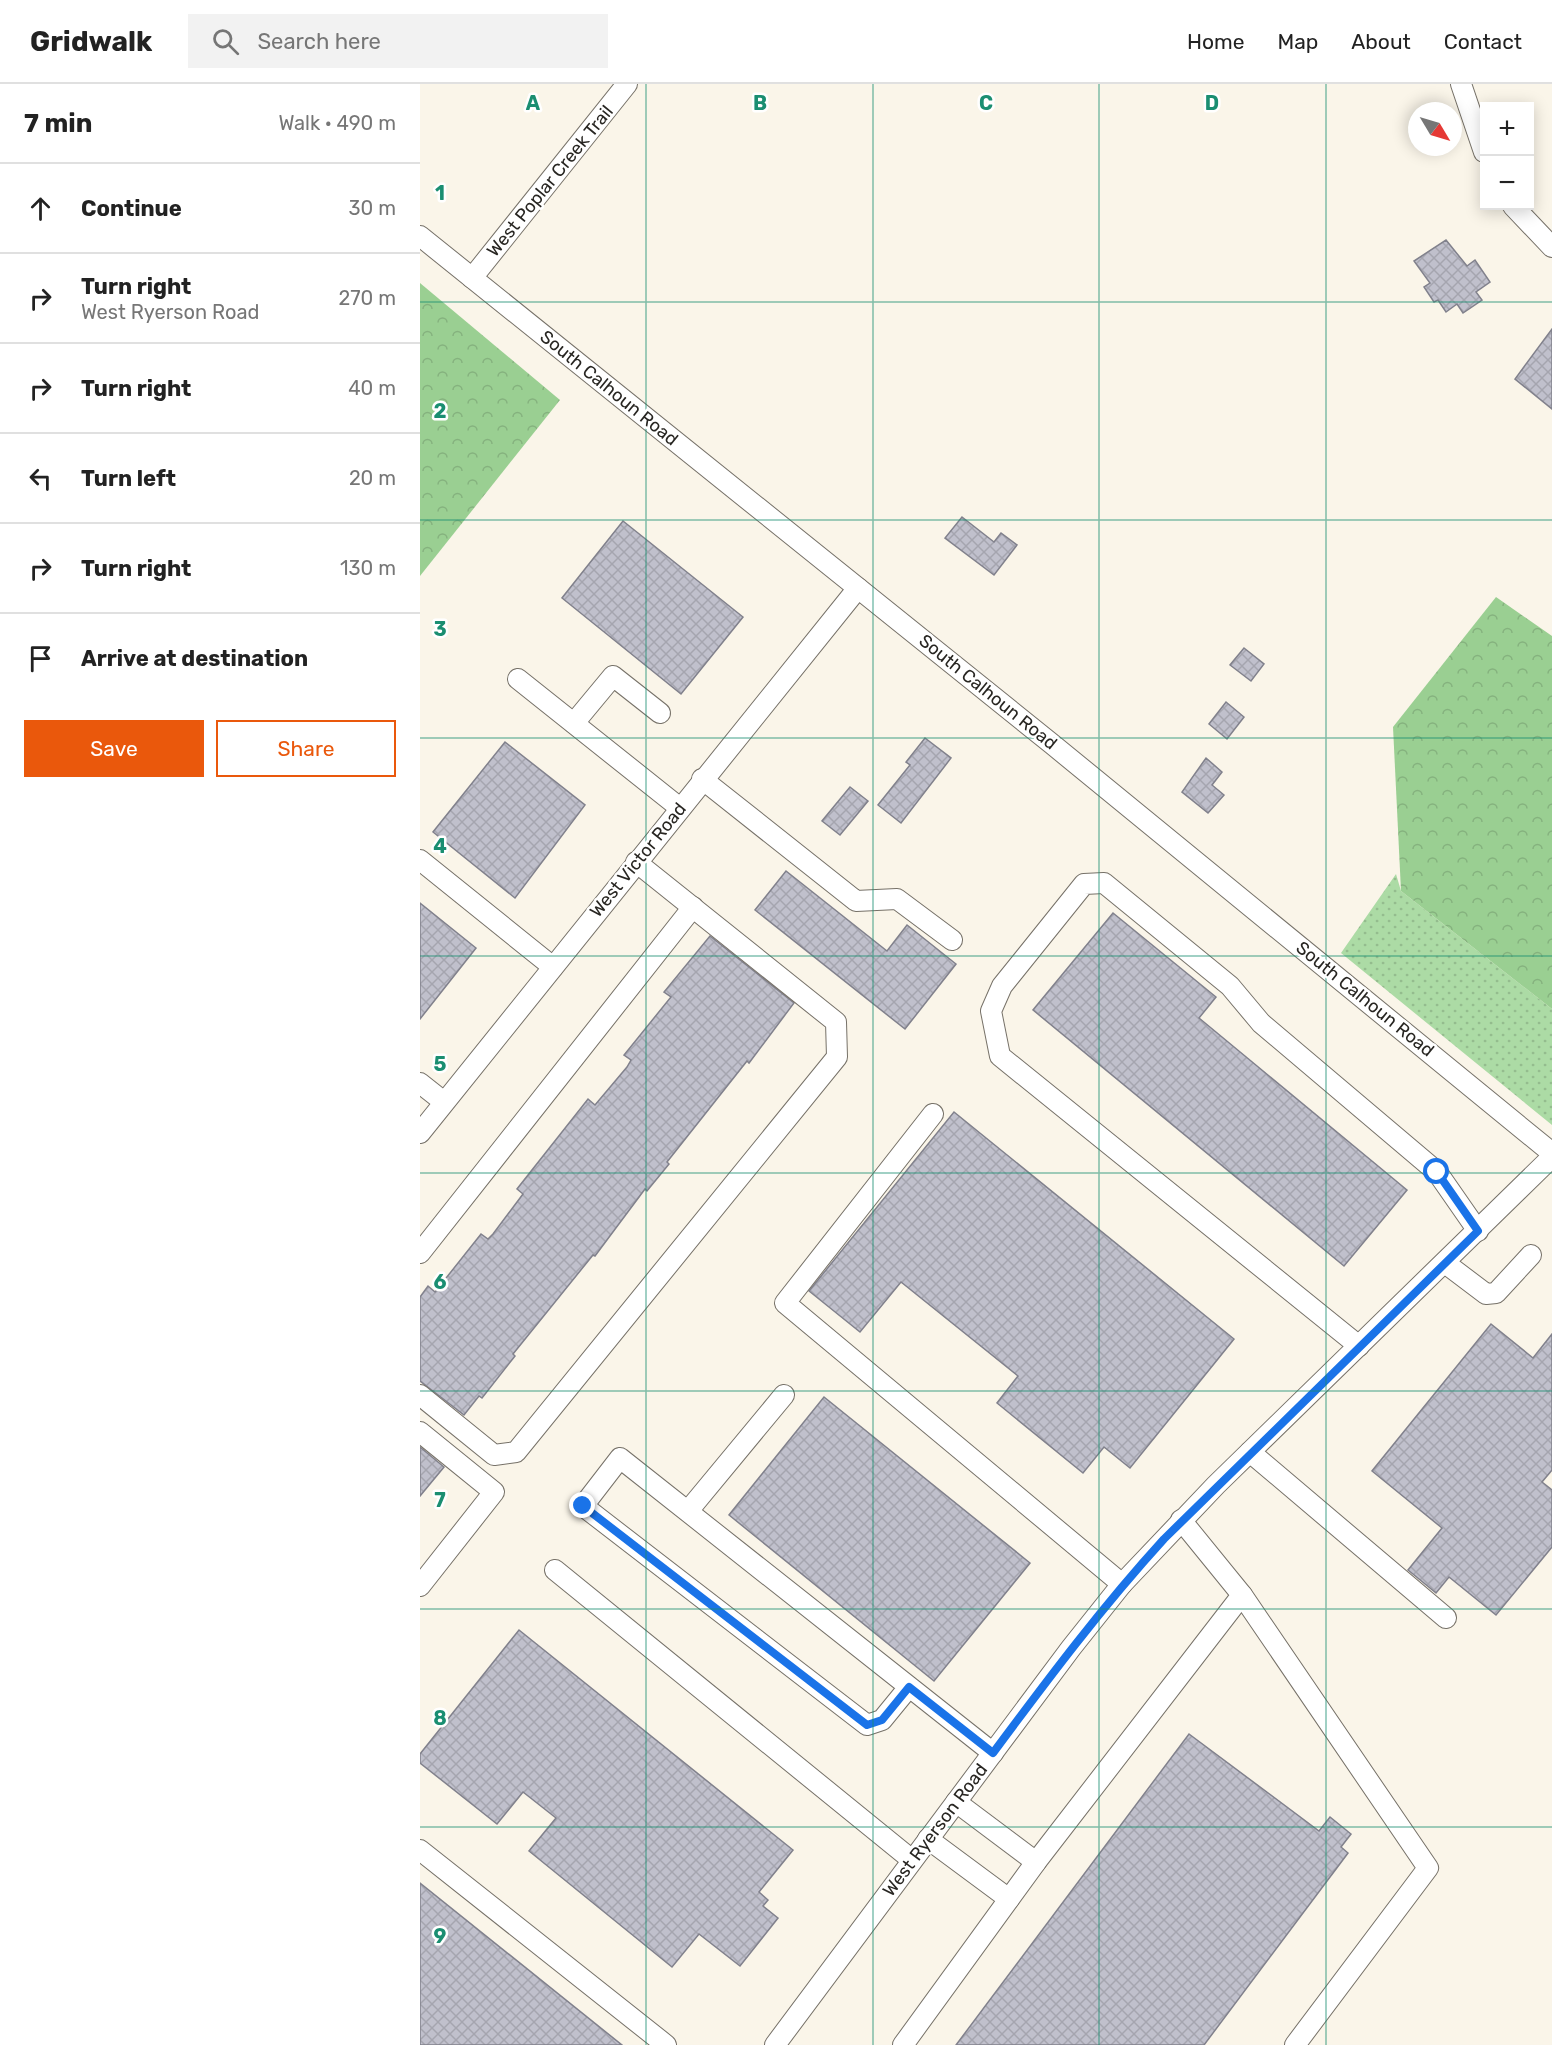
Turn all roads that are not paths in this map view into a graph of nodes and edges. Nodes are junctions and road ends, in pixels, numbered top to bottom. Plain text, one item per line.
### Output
1 (627, 84) edge
2 (1461, 84) edge
3 (1480, 138) edge
4 (1518, 210) edge
5 (420, 236) edge
6 (1552, 247) edge
7 (472, 278) junction
8 (858, 588) junction
9 (518, 679) dead end
10 (660, 713) dead end
11 (574, 723) junction
12 (702, 779) junction
13 (680, 808) junction
14 (420, 860) edge
15 (636, 862) junction
16 (693, 907) junction
17 (952, 940) dead end
18 (553, 967) junction
19 (420, 1083) edge
20 (444, 1102) junction
21 (933, 1114) dead end
22 (420, 1133) edge
23 (1552, 1155) edge
24 (1478, 1231) junction
25 (420, 1253) edge
26 (1531, 1255) dead end
27 (1445, 1263) junction
28 (1359, 1346) junction
29 (420, 1395) edge
30 (784, 1395) dead end
31 (420, 1432) edge
32 (1250, 1452) junction
33 (688, 1511) junction
34 (1181, 1520) junction
35 (555, 1570) dead end
36 (1122, 1584) junction
37 (420, 1586) edge
38 (1242, 1595) junction
39 (1446, 1618) dead end
40 (909, 1687) junction
41 (993, 1753) junction
42 (956, 1802) junction
43 (928, 1839) junction
44 (420, 1850) edge
45 (912, 1860) junction
46 (1036, 1862) junction
47 (1009, 1899) junction
48 (666, 2045) edge
49 (775, 2045) edge
50 (903, 2045) edge
51 (1295, 2045) edge

1 - 7 street, West Poplar Creek Trail
2 - 3 street
4 - 6 street
5 - 7 street, South Calhoun Road
7 - 8 street, South Calhoun Road
8 - 12 street, West Victor Road
8 - 23 street, South Calhoun Road
9 - 11 street
10 - 11 street
11 - 13 street
12 - 13 street, West Victor Road
12 - 17 street
13 - 15 street, West Victor Road
14 - 18 street
15 - 16 street
15 - 18 street, West Victor Road
16 - 25 street
16 - 29 street
18 - 20 street, West Victor Road
19 - 20 street
20 - 22 street, West Victor Road
21 - 36 street
23 - 24 street, West Ryerson Road
24 - 27 street, West Ryerson Road
24 - 28 street
26 - 27 street
27 - 28 street, West Ryerson Road
28 - 32 street, West Ryerson Road
30 - 33 street
31 - 37 street
32 - 34 street, West Ryerson Road
32 - 39 street
33 - 40 street
33 - 40 street
34 - 36 street, West Ryerson Road
34 - 38 street
35 - 45 street
36 - 41 street, West Ryerson Road
38 - 46 street
38 - 51 street
40 - 41 street
41 - 42 street, West Ryerson Road
42 - 43 street, West Ryerson Road
42 - 46 street
43 - 45 street, West Ryerson Road
43 - 47 street
44 - 48 street
45 - 49 street, West Ryerson Road
46 - 47 street
47 - 50 street

